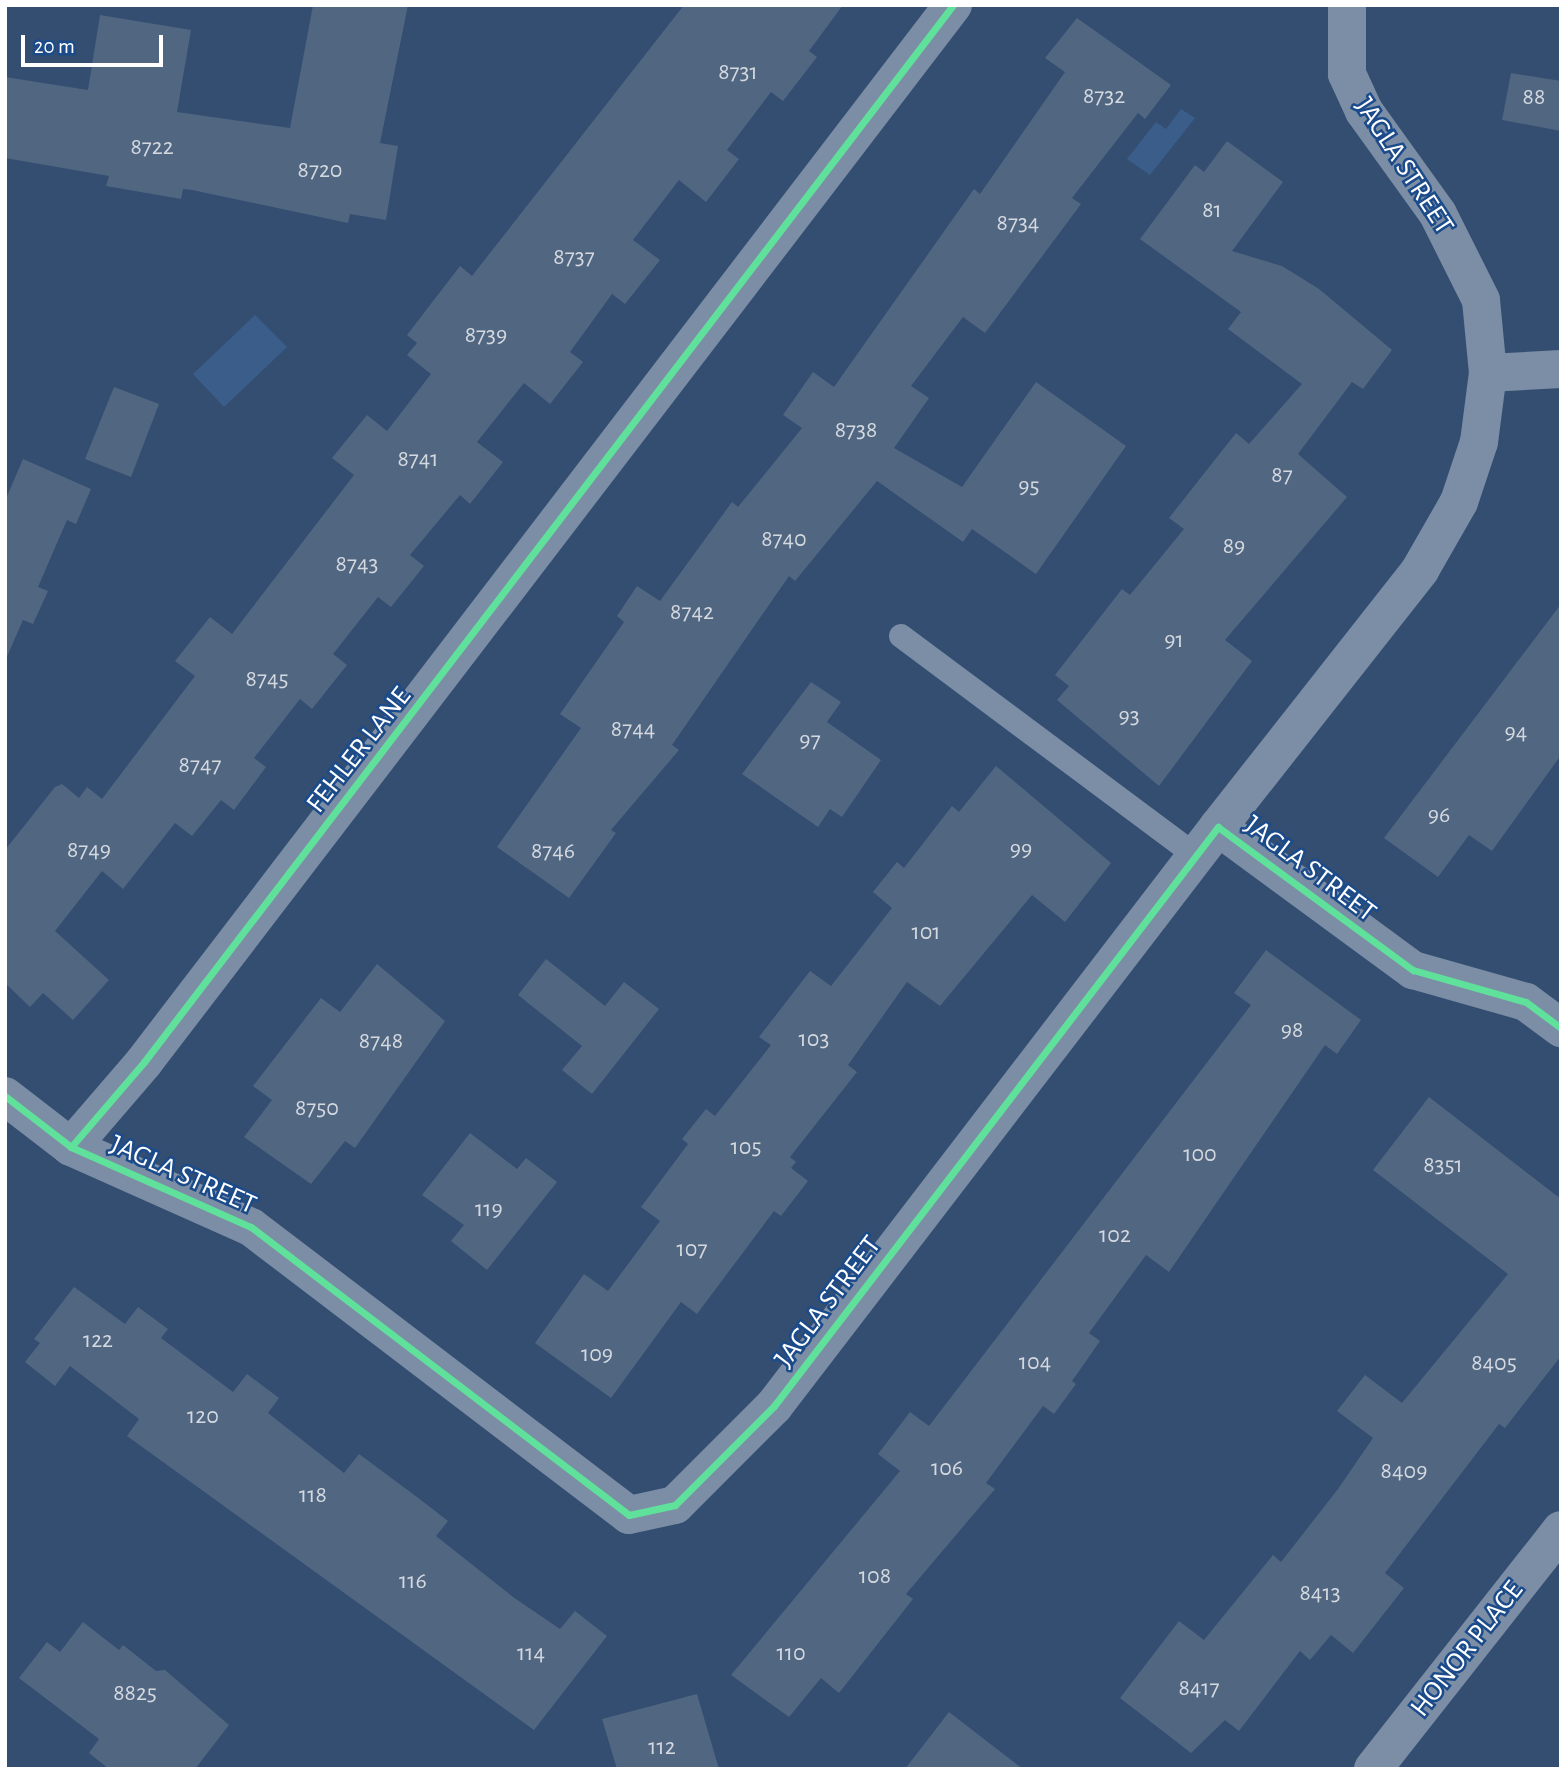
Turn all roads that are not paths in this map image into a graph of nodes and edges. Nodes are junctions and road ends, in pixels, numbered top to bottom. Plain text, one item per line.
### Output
1 (953, 5) edge
2 (1347, 5) edge
3 (1561, 369) edge
4 (1488, 373) junction
5 (901, 636) dead end
6 (1218, 827) junction
7 (1196, 856) junction
8 (1561, 1028) edge
9 (5, 1096) edge
10 (71, 1147) junction
11 (1561, 1530) edge
12 (1373, 1769) edge

1 - 10 street, FEHLER LANE
2 - 4 street, JAGLA STREET
3 - 4 street
4 - 6 street, JAGLA STREET
5 - 7 lane
6 - 7 street, JAGLA STREET
6 - 8 street, JAGLA STREET
7 - 10 street, JAGLA STREET
9 - 10 street, JAGLA STREET
11 - 12 street, HONOR PLACE

